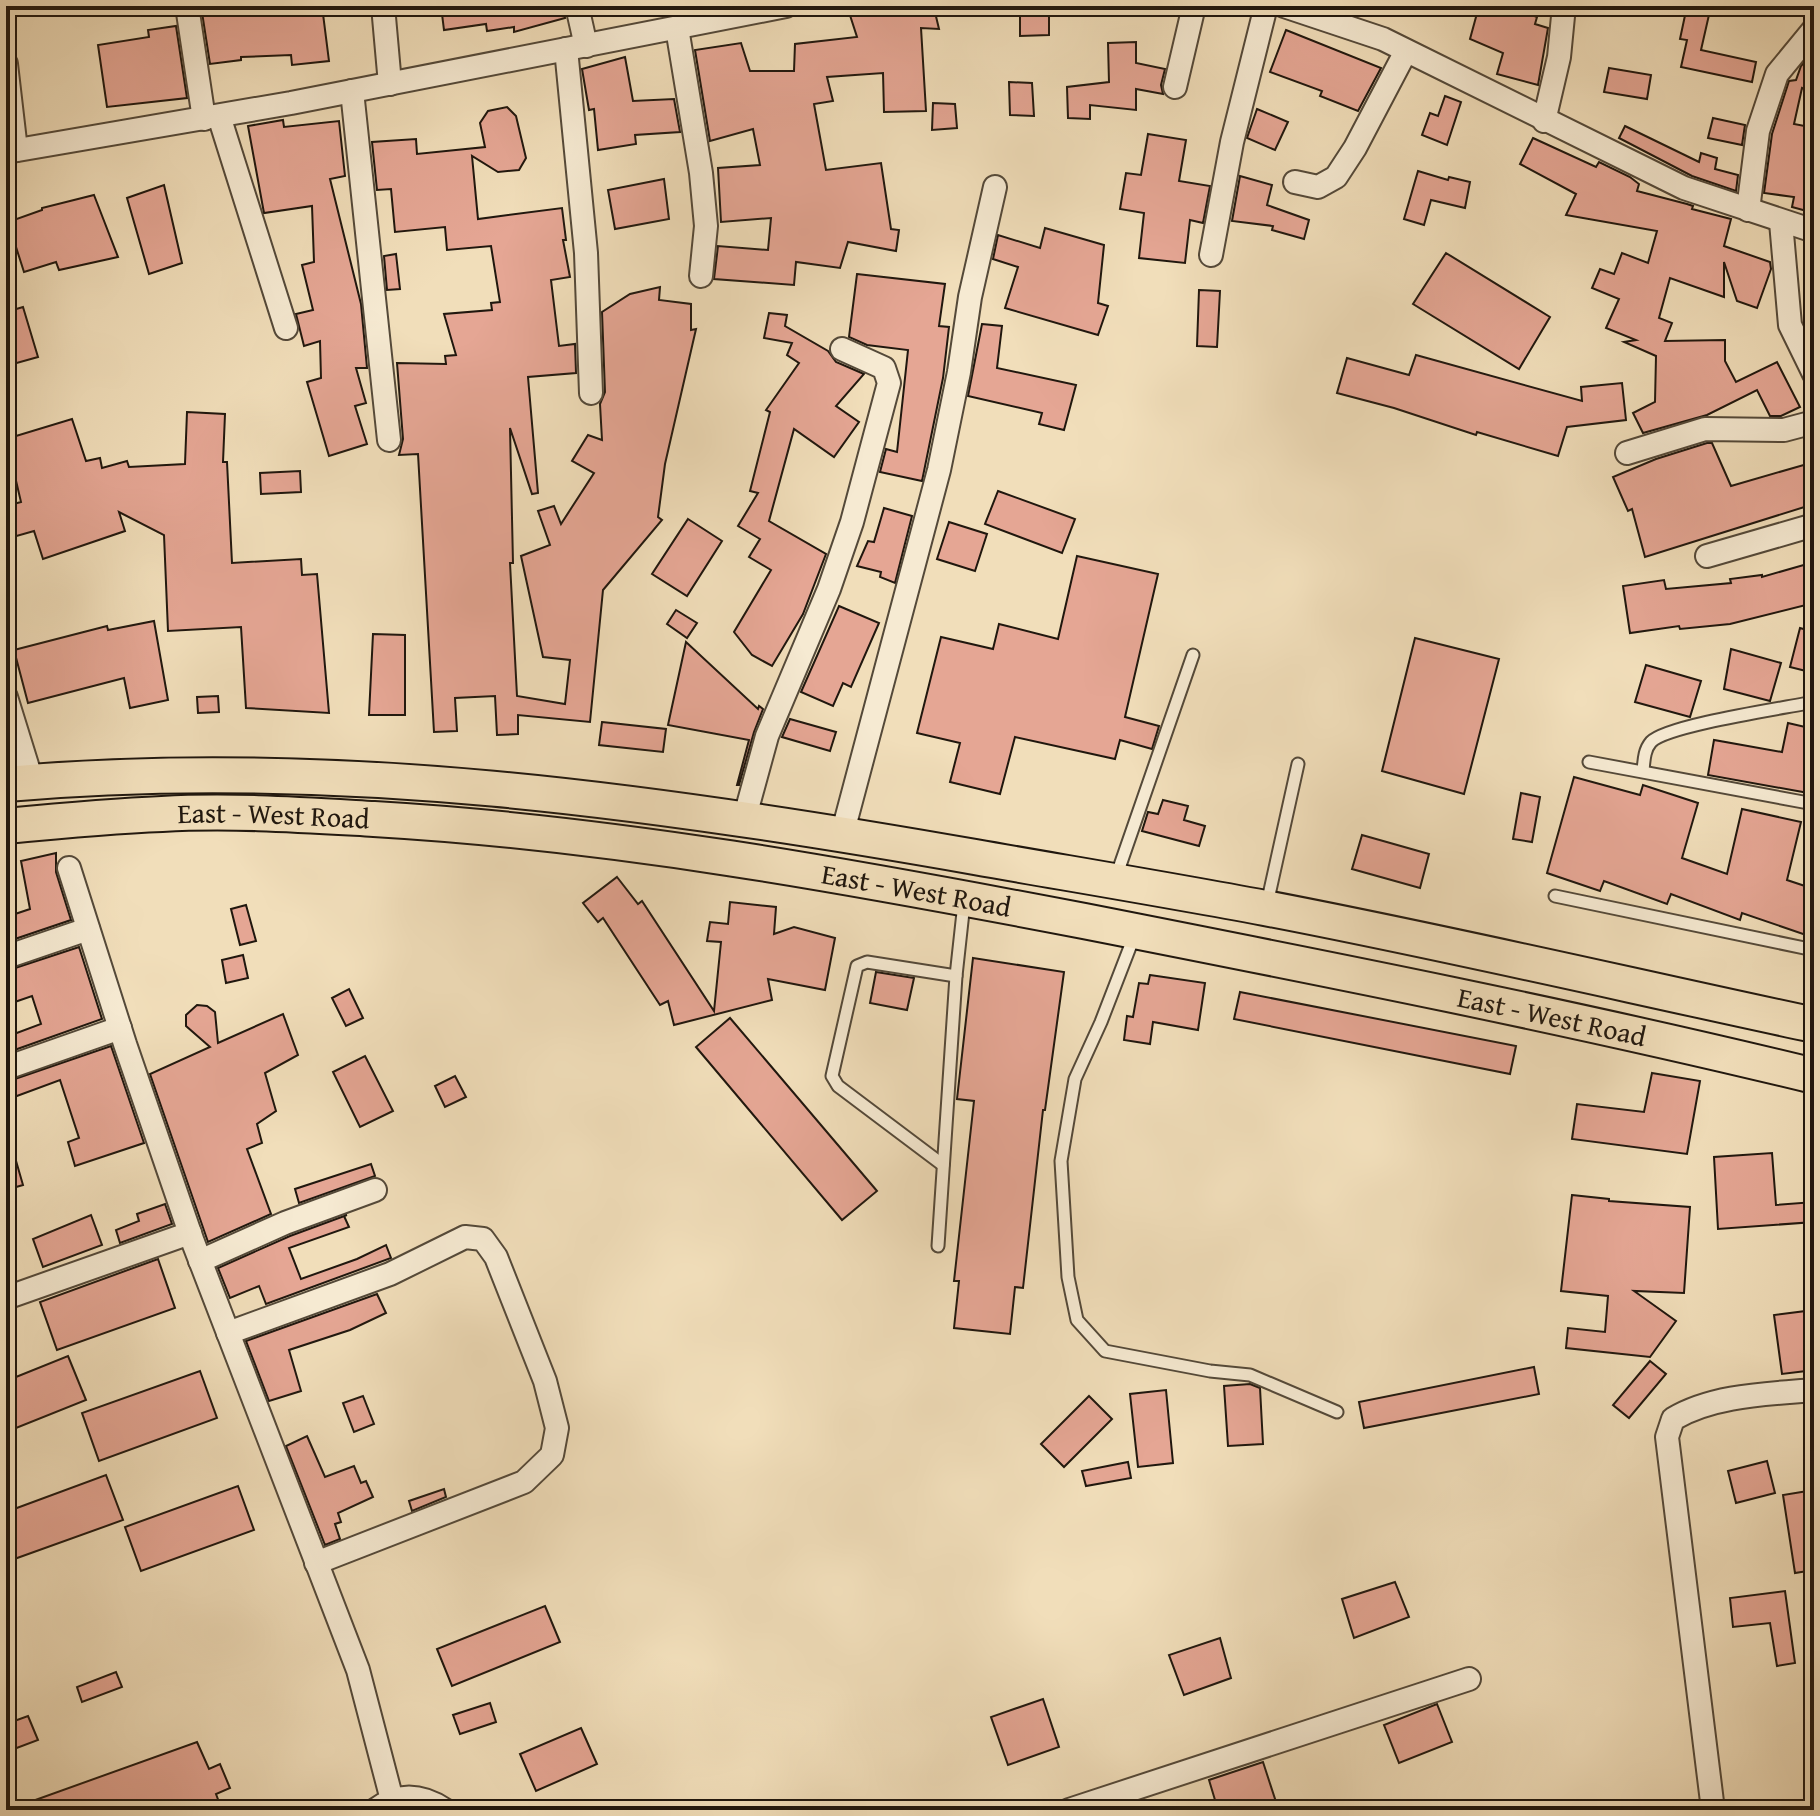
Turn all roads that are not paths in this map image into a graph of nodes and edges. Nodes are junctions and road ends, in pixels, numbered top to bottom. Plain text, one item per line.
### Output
1 (187, 6) edge
2 (383, 6) edge
3 (577, 6) edge
4 (786, 6) edge
5 (1194, 6) edge
6 (1266, 6) edge
7 (1285, 6) edge
8 (1564, 6) edge
9 (677, 28) junction
10 (1814, 29) edge
11 (576, 48) junction
12 (1406, 51) junction
13 (6, 64) edge
14 (390, 84) junction
15 (1175, 87) dead end
16 (352, 91) junction
17 (212, 117) junction
18 (1544, 121) junction
19 (11, 151) edge
20 (1295, 182) dead end
21 (995, 187) dead end
22 (1748, 210) junction
23 (1781, 222) junction
24 (1814, 231) edge
25 (1211, 255) dead end
26 (701, 276) dead end
27 (286, 328) dead end
28 (842, 349) dead end
29 (1814, 374) edge
30 (591, 393) dead end
31 (1814, 422) edge
32 (389, 440) dead end
33 (1627, 453) dead end
34 (1814, 525) edge
35 (1707, 556) dead end
36 (1193, 655) dead end
37 (6, 697) edge
38 (1814, 702) edge
39 (1589, 762) dead end
40 (1298, 764) dead end
41 (1643, 771) junction
42 (19, 782) edge
43 (1814, 804) edge
44 (744, 820) junction
45 (6, 826) edge
46 (842, 835) junction
47 (69, 868) dead end
48 (1114, 882) junction
49 (1555, 896) dead end
50 (965, 898) junction
51 (1266, 908) junction
52 (88, 929) junction
53 (1136, 931) junction
54 (1814, 950) edge
55 (6, 957) edge
56 (956, 976) junction
57 (1814, 1025) edge
58 (120, 1028) junction
59 (6, 1068) edge
60 (1814, 1076) edge
61 (943, 1165) junction
62 (375, 1190) dead end
63 (190, 1233) junction
64 (938, 1246) dead end
65 (200, 1261) junction
66 (6, 1298) edge
67 (228, 1333) junction
68 (1814, 1390) edge
69 (1337, 1412) dead end
70 (316, 1563) junction
71 (1469, 1679) dead end
72 (384, 1805) edge
73 (445, 1810) edge
74 (1069, 1810) edge
75 (1713, 1810) edge

1 - 17 street
2 - 14 street
3 - 11 street
4 - 9 street
5 - 15 street
6 - 25 street
7 - 12 street
8 - 18 street
9 - 11 street
9 - 26 street
10 - 22 street
11 - 14 street
11 - 30 street
12 - 18 street
12 - 20 street
13 - 19 street
14 - 16 street
16 - 17 street
16 - 32 street
17 - 19 street
17 - 27 street
18 - 22 street
21 - 46 street
22 - 23 street
23 - 24 street
23 - 29 street
28 - 44 street
31 - 33 street
34 - 35 street
36 - 48 lane
37 - 42 street
38 - 41 lane
39 - 41 lane
40 - 51 lane
41 - 43 lane
42 - 44 main road, East - West Road
44 - 46 main road, East - West Road
45 - 50 main road, East - West Road
46 - 48 main road, East - West Road
47 - 52 street
48 - 51 main road, East - West Road
49 - 54 lane
50 - 53 main road, East - West Road
50 - 56 lane
51 - 57 main road, East - West Road
52 - 55 street
52 - 58 street
53 - 60 main road, East - West Road
53 - 69 lane
56 - 61 lane
56 - 61 lane
58 - 59 street
58 - 63 street
61 - 64 lane
62 - 65 street
63 - 65 street
63 - 66 street
65 - 67 street
67 - 70 street
67 - 70 street
68 - 75 street
70 - 72 street
71 - 74 street
72 - 73 street

